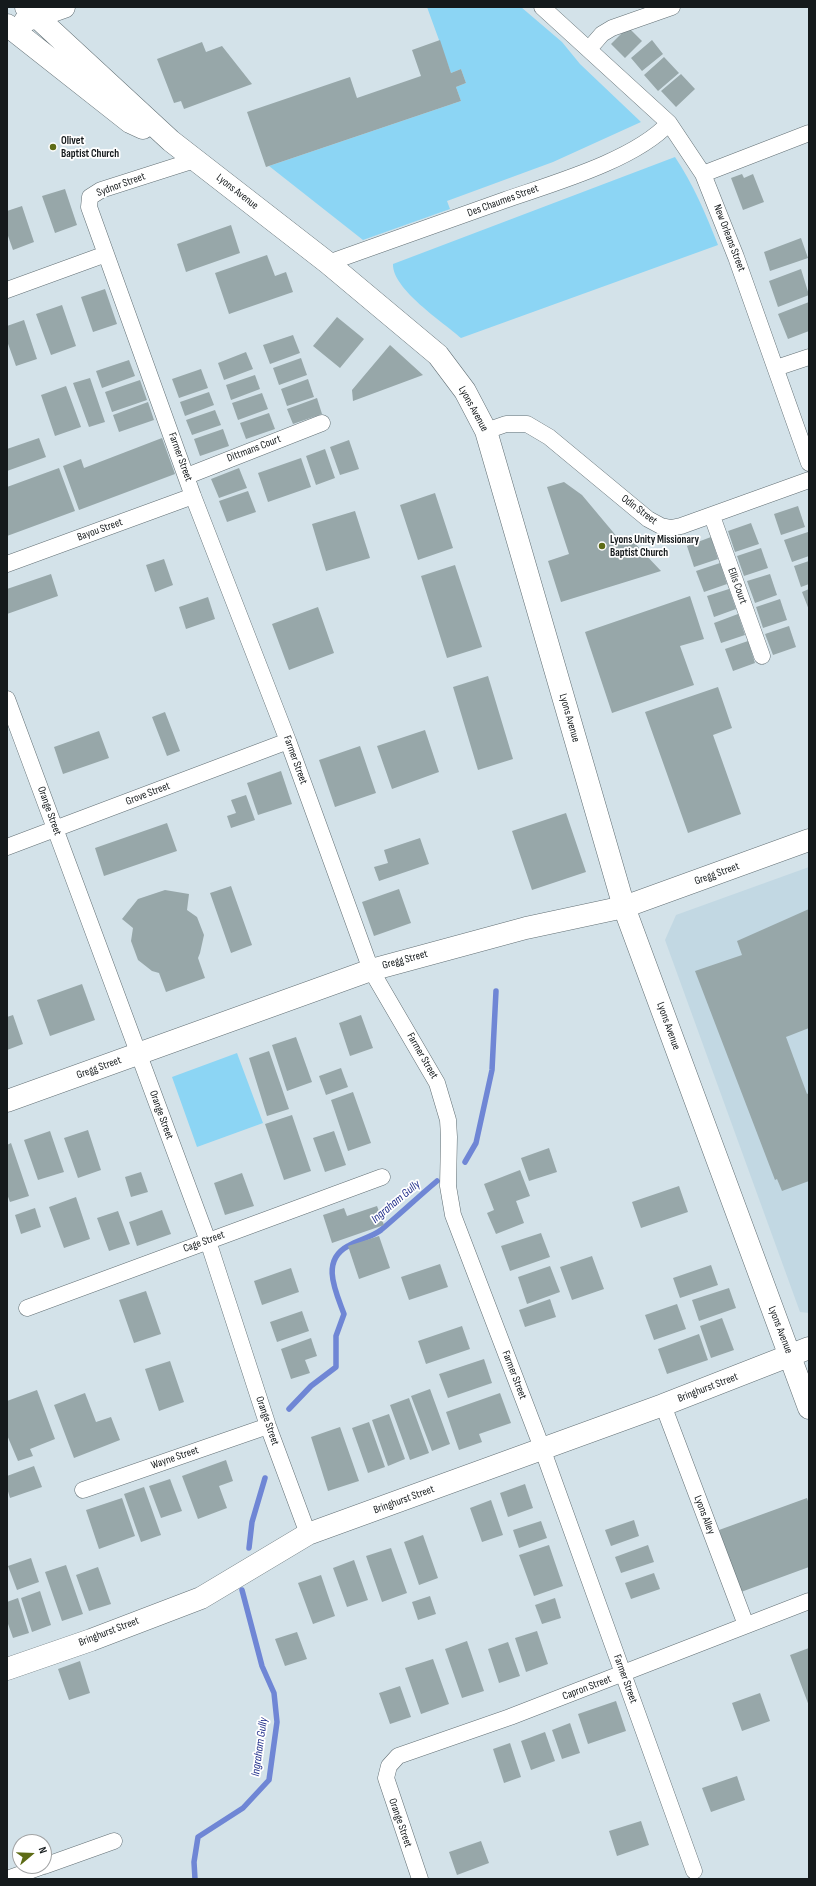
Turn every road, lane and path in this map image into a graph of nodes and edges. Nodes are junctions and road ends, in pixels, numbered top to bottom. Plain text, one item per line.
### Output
1 (64, 7) edge
2 (542, 7) edge
3 (672, 7) edge
4 (31, 12) edge
5 (8, 26) edge
6 (589, 49) junction
7 (669, 123) junction
8 (809, 133) edge
9 (171, 141) junction
10 (195, 160) junction
11 (703, 174) junction
12 (106, 254) junction
13 (328, 263) junction
14 (7, 290) edge
15 (809, 357) edge
16 (776, 368) junction
17 (322, 423) dead end
18 (486, 431) junction
19 (809, 463) edge
20 (187, 476) junction
21 (809, 480) edge
22 (194, 496) junction
23 (712, 516) junction
24 (7, 564) edge
25 (762, 656) dead end
26 (7, 699) edge
27 (288, 741) junction
28 (55, 829) junction
29 (809, 840) edge
30 (7, 847) edge
31 (624, 907) junction
32 (371, 970) junction
33 (138, 1054) junction
34 (7, 1101) edge
35 (382, 1176) dead end
36 (208, 1241) junction
37 (27, 1308) dead end
38 (799, 1352) edge
39 (663, 1405) junction
40 (809, 1408) edge
41 (268, 1426) junction
42 (542, 1448) junction
43 (83, 1490) dead end
44 (308, 1534) junction
45 (809, 1601) edge
46 (746, 1625) junction
47 (7, 1668) edge
48 (623, 1674) junction
49 (389, 1766) joint
50 (114, 1841) dead end
51 (52, 1863) edge
52 (694, 1871) dead end
53 (21, 1874) edge
54 (7, 1879) edge
55 (420, 1879) edge

1 - 4 street
2 - 6 street, New Orleans Street
3 - 6 street
4 - 5 street
4 - 9 street, Lyons Avenue
5 - 9 street, Lyons Avenue
6 - 7 street, New Orleans Street
7 - 11 street, New Orleans Street
7 - 13 street, Des Chaumes Street
8 - 11 street
9 - 10 street, Lyons Avenue
10 - 12 street, Sydnor Street
10 - 13 street, Lyons Avenue
11 - 16 street, New Orleans Street
12 - 14 street
12 - 20 street, Farmer Street
13 - 18 street, Lyons Avenue
15 - 16 street
16 - 19 street, New Orleans Street
17 - 20 street, Dittmans Court
18 - 23 street, Odin Street
18 - 31 street, Lyons Avenue
20 - 22 street, Farmer Street
21 - 23 street, Odin Street
22 - 24 street, Bayou Street
22 - 27 street, Farmer Street
23 - 25 street, Ellis Court
26 - 28 street, Orange Street
27 - 28 street, Grove Street
27 - 32 street, Farmer Street
28 - 30 street, Grove Street
28 - 33 street, Orange Street
29 - 31 street, Gregg Street
31 - 32 street, Gregg Street
31 - 38 street, Lyons Avenue
32 - 33 street, Gregg Street
32 - 42 street, Farmer Street
33 - 34 street, Gregg Street
33 - 36 street, Orange Street
35 - 36 street, Cage Street
36 - 37 street, Cage Street
36 - 41 street, Orange Street
38 - 39 street, Bringhurst Street
38 - 40 street, Lyons Avenue
39 - 42 street, Bringhurst Street
39 - 46 street, Lyons Alley
41 - 43 street, Wayne Street
41 - 44 street, Orange Street
42 - 44 street, Bringhurst Street
42 - 48 street, Farmer Street
44 - 47 street, Bringhurst Street
45 - 46 street, Capron Street
46 - 48 street, Capron Street
48 - 49 street, Capron Street
48 - 52 street, Farmer Street
49 - 55 street, Orange Street
50 - 51 street
53 - 54 street

